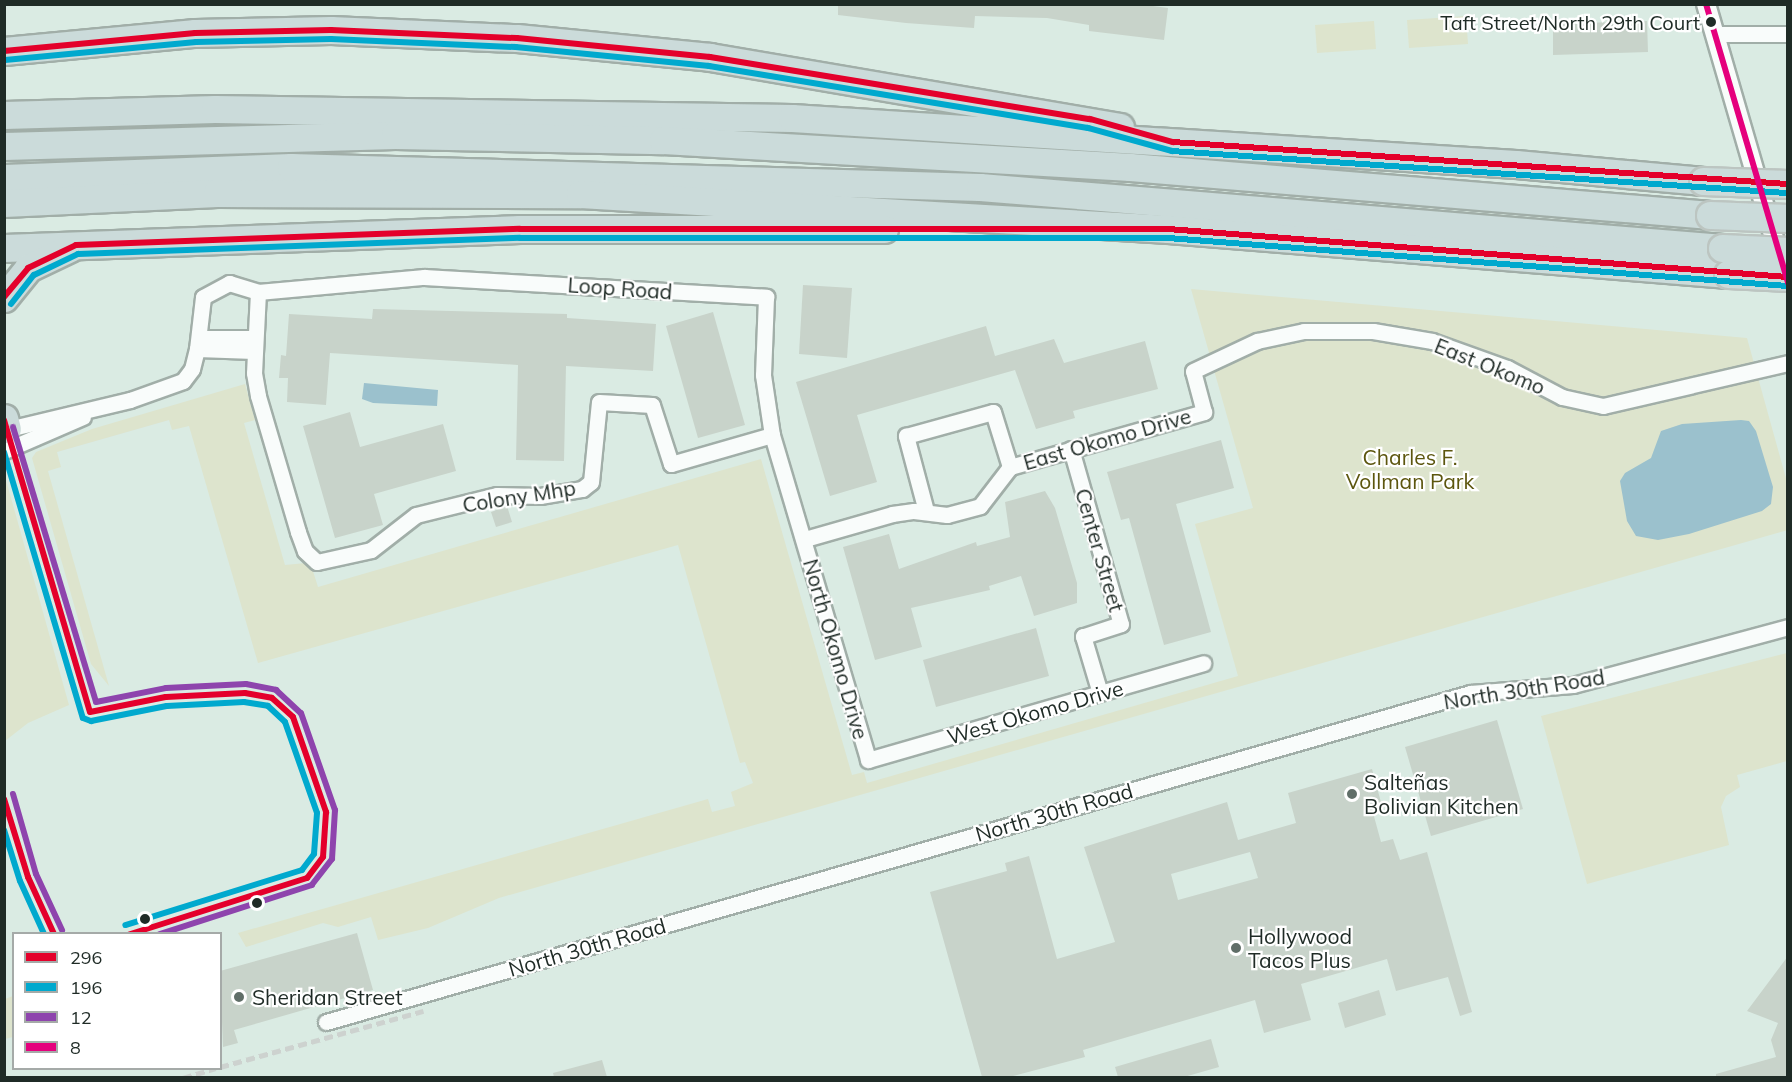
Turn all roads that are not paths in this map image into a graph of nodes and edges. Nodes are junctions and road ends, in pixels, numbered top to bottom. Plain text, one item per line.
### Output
1 (1706, 4) edge
2 (1715, 34) junction
3 (1788, 34) edge
4 (4, 51) edge
5 (4, 115) edge
6 (1173, 142) junction
7 (4, 146) edge
8 (4, 178) edge
9 (1788, 184) edge
10 (4, 203) edge
11 (1788, 218) edge
12 (1167, 229) junction
13 (76, 245) junction
14 (4, 248) edge
15 (1788, 250) edge
16 (1725, 261) junction
17 (1788, 277) edge
18 (1788, 285) edge
19 (258, 292) junction
20 (766, 297) joint
21 (4, 298) edge
22 (198, 344) junction
23 (255, 345) junction
24 (1788, 363) edge
25 (93, 410) junction
26 (1204, 412) joint
27 (5, 432) edge
28 (772, 435) junction
29 (1071, 449) junction
30 (1010, 466) junction
31 (926, 512) junction
32 (805, 539) junction
33 (1788, 627) edge
34 (1203, 663) dead end
35 (1100, 693) junction
36 (868, 760) joint
37 (327, 1022) dead end

1 - 2 street
2 - 3 street
2 - 18 street
4 - 6 highway
5 - 6 highway
6 - 9 highway, bridge
7 - 11 highway, bridge
8 - 16 highway
10 - 12 highway
12 - 13 highway
12 - 16 highway
13 - 14 highway
13 - 21 highway
15 - 16 highway, bridge
16 - 17 highway, bridge
19 - 20 street, Loop Road
19 - 22 street
19 - 23 street
20 - 28 street, North Okomo Drive
22 - 23 street
22 - 25 street
23 - 28 street, Colony Mhp
24 - 26 street, East Okomo
25 - 27 street
25 - 27 street
26 - 29 street, East Okomo Drive
28 - 32 street, North Okomo Drive
29 - 30 street, East Okomo Drive
29 - 35 street, Center Street
30 - 31 street, East Okomo Drive
30 - 31 street, East Okomo Drive
31 - 32 street, East Okomo Drive
32 - 36 street, North Okomo Drive
33 - 37 street, North 30th Road
34 - 35 street, West Okomo Drive
35 - 36 street, West Okomo Drive

